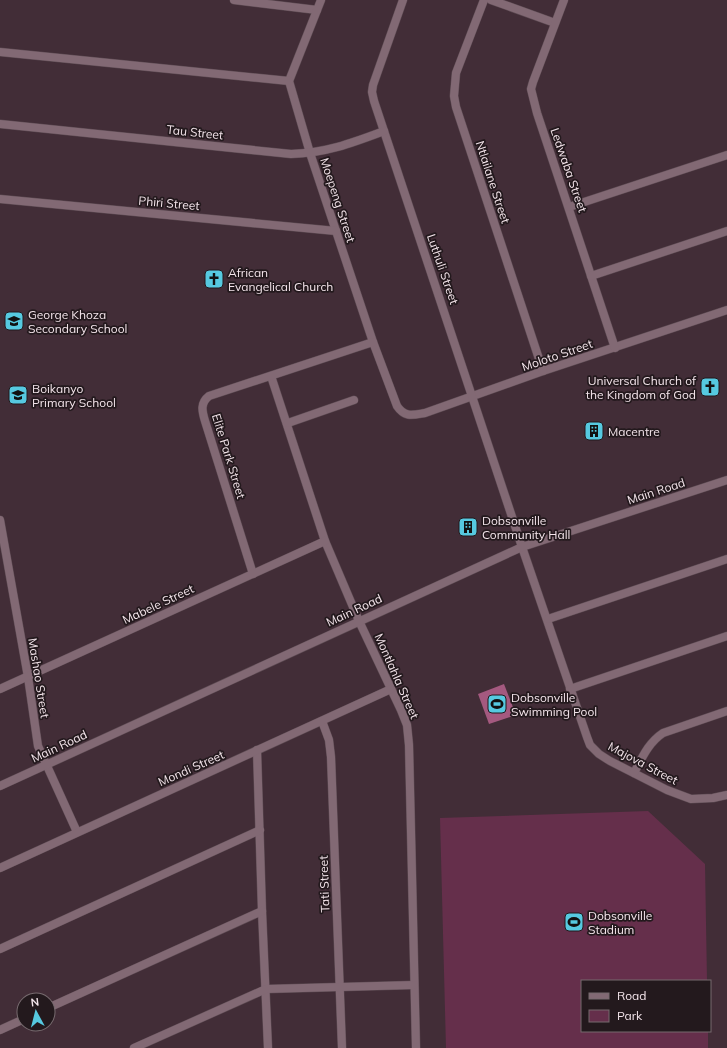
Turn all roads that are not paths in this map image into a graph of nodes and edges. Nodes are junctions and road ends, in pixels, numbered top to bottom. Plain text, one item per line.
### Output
1 (234, 0) edge
2 (244, 0) edge
3 (321, 0) edge
4 (403, 0) edge
5 (484, 0) edge
6 (491, 0) edge
7 (564, 0) edge
8 (317, 10) junction
9 (555, 23) junction
10 (0, 52) edge
11 (289, 81) junction
12 (0, 124) edge
13 (384, 131) junction
14 (310, 153) junction
15 (727, 155) edge
16 (0, 199) edge
17 (569, 207) junction
18 (336, 231) junction
19 (727, 231) edge
20 (591, 276) junction
21 (727, 310) edge
22 (373, 342) junction
23 (615, 348) junction
24 (543, 371) junction
25 (271, 376) junction
26 (473, 396) junction
27 (354, 400) dead end
28 (397, 406) joint
29 (288, 423) junction
30 (727, 480) edge
31 (0, 520) edge
32 (325, 542) junction
33 (2, 546) edge
34 (522, 547) junction
35 (727, 559) edge
36 (253, 574) junction
37 (548, 619) junction
38 (359, 621) junction
39 (727, 636) edge
40 (28, 677) junction
41 (391, 689) junction
42 (570, 689) junction
43 (0, 690) edge
44 (727, 711) edge
45 (322, 721) junction
46 (257, 750) junction
47 (47, 765) junction
48 (634, 773) junction
49 (0, 786) edge
50 (727, 795) edge
51 (260, 830) junction
52 (77, 832) junction
53 (0, 868) edge
54 (262, 911) junction
55 (0, 948) edge
56 (414, 985) junction
57 (340, 987) junction
58 (266, 989) junction
59 (56, 1004) edge
60 (16, 1023) edge
61 (0, 1030) edge
62 (134, 1048) edge
63 (268, 1048) edge
64 (342, 1048) edge
65 (416, 1048) edge

1 - 2 street
2 - 8 street
3 - 8 street
4 - 13 street, Luthuli Street
5 - 24 street, Ntlailane Street
6 - 9 street
7 - 9 street, Ledwaba Street
8 - 11 street
9 - 17 street, Ledwaba Street
10 - 11 street
11 - 14 street, Moepeng Street
12 - 14 street, Tau Street
13 - 14 street, Tau Street
13 - 26 street, Luthuli Street
14 - 18 street, Moepeng Street
15 - 17 street
16 - 18 street, Phiri Street
17 - 20 street, Ledwaba Street
18 - 22 street, Moepeng Street
19 - 20 street
20 - 23 street, Ledwaba Street
21 - 23 street, Moloto Street
22 - 25 street, Elite Park Street
22 - 28 street, Moepeng Street
23 - 24 street, Moloto Street
24 - 26 street, Moloto Street
25 - 29 street, Montlahla Street
25 - 36 street, Elite Park Street
26 - 28 street, Moloto Street
26 - 34 street, Luthuli Street
27 - 29 street
29 - 32 street, Montlahla Street
30 - 34 street, Main Road
31 - 33 street, Mashao Street
32 - 36 street, Mabele Street
32 - 38 street, Montlahla Street
33 - 40 street, Mashao Street
34 - 37 street, Majova Street
34 - 38 street, Main Road
35 - 37 street
36 - 40 street, Mabele Street
37 - 42 street, Majova Street
38 - 41 street, Montlahla Street
38 - 47 street, Main Road
39 - 42 street
40 - 43 street, Mabele Street
40 - 47 street, Mashao Street
41 - 45 street, Mondi Street
41 - 56 street, Montlahla Street
42 - 48 street, Majova Street
44 - 48 street
45 - 46 street, Mondi Street
45 - 57 street, Tati Street
46 - 51 street
46 - 52 street, Mondi Street
47 - 49 street, Main Road
47 - 52 street, Mashao Street
48 - 50 street, Majova Street
51 - 54 street
51 - 55 street
52 - 53 street, Mondi Street
54 - 58 street
54 - 59 street
56 - 57 street
56 - 65 street, Montlahla Street
57 - 58 street
57 - 64 street, Tati Street
58 - 62 street
58 - 63 street
60 - 61 street

